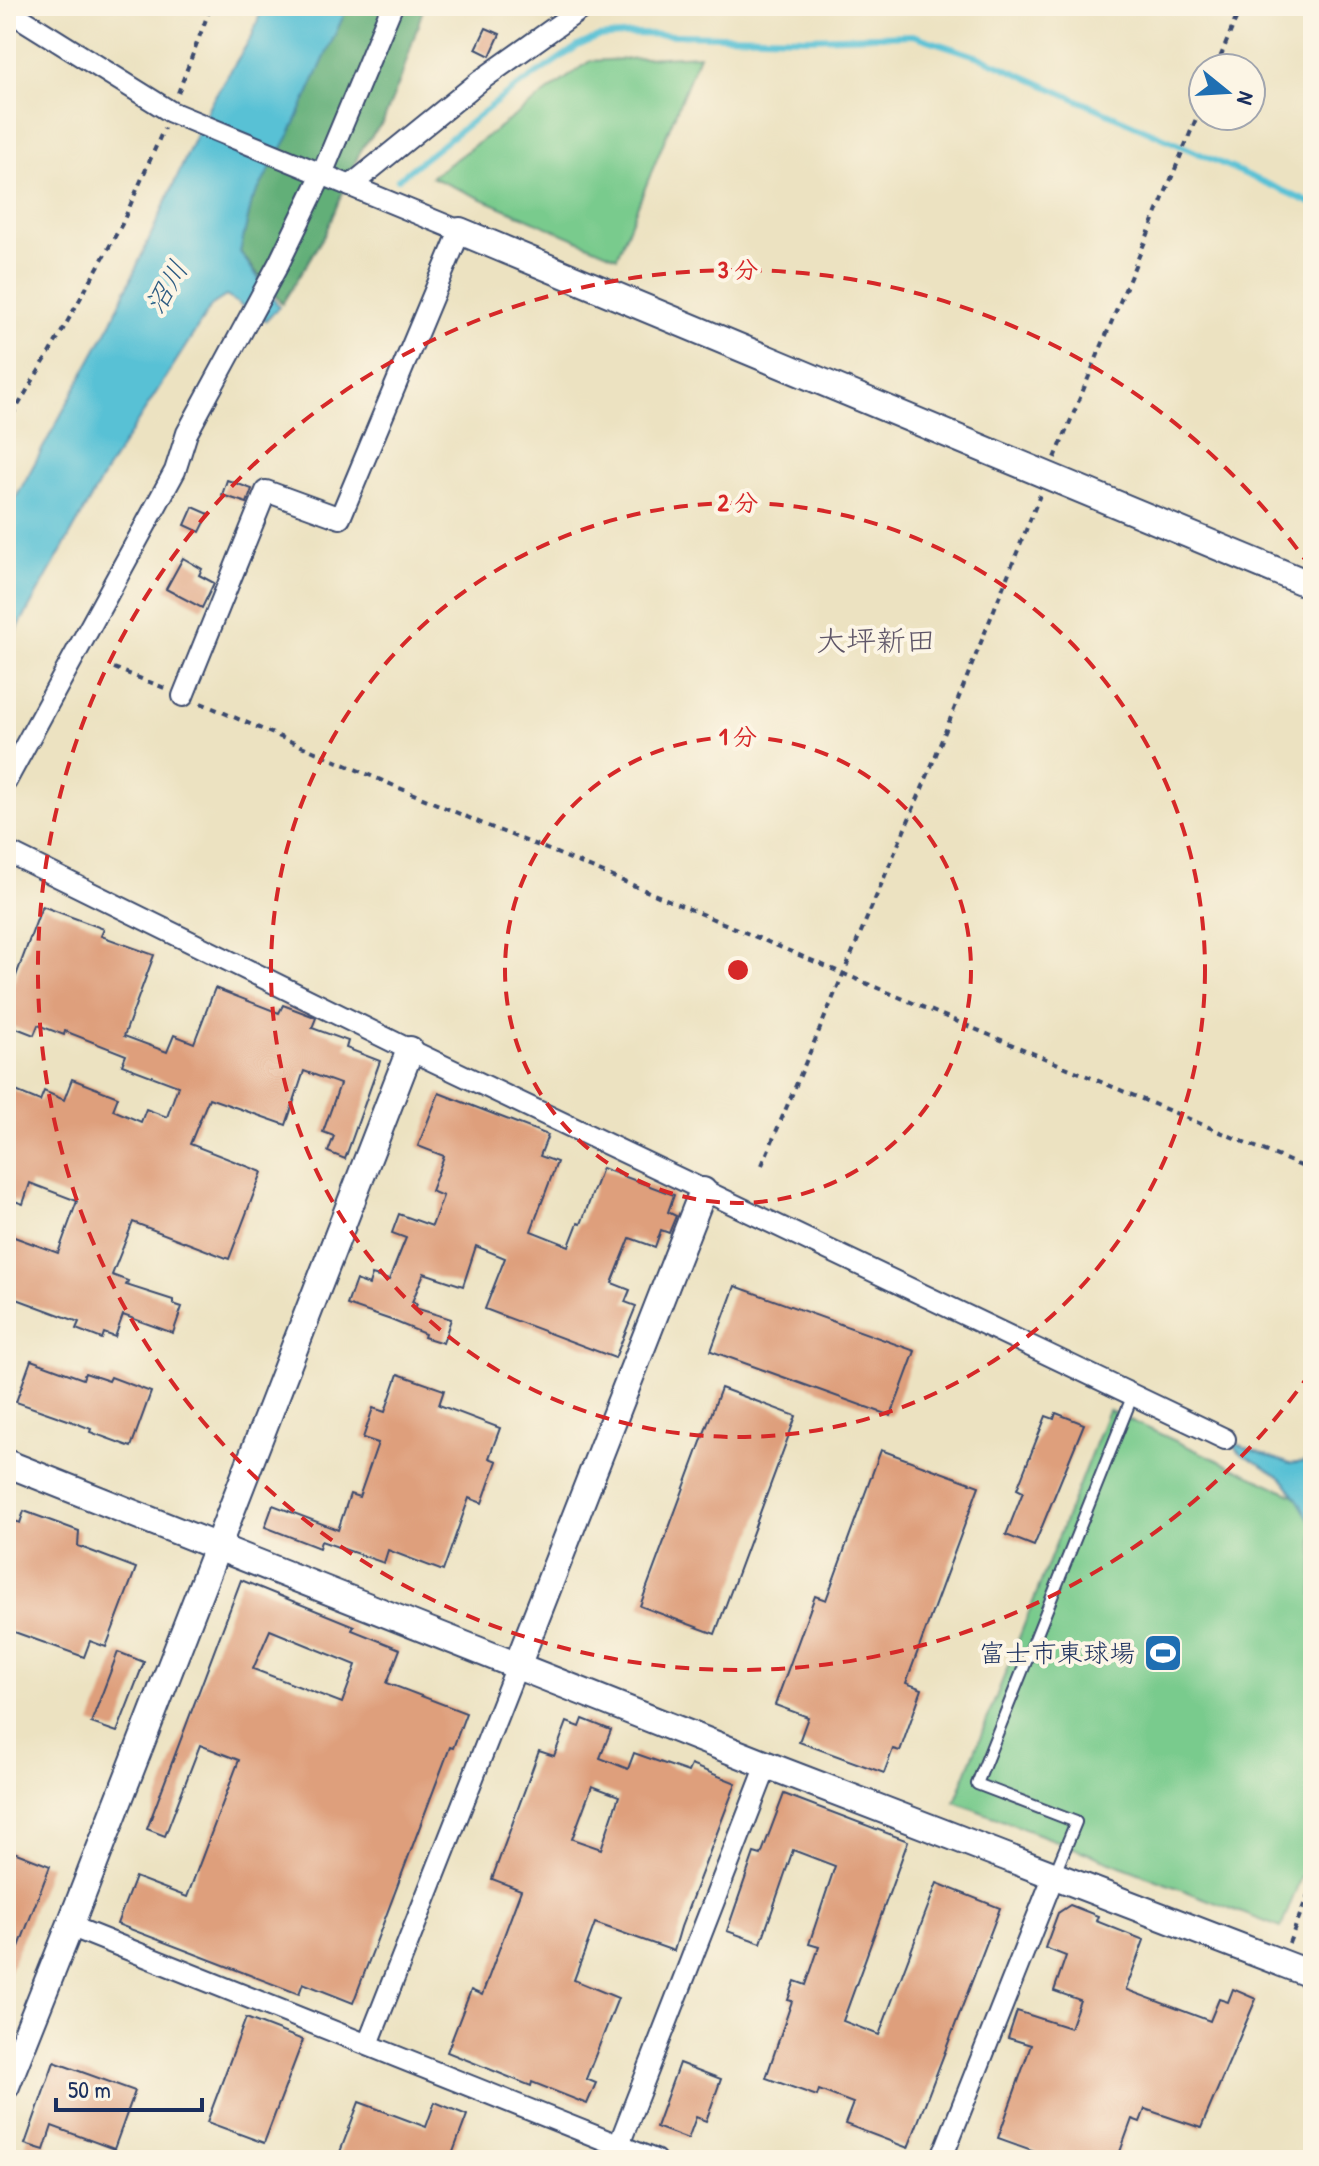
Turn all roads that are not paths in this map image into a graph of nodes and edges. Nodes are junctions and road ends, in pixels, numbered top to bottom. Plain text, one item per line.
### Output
1 (392, 6) edge
2 (585, 6) edge
3 (6, 9) edge
4 (322, 174) junction
5 (350, 186) junction
6 (460, 231) junction
7 (1313, 586) edge
8 (183, 696) road end
9 (6, 781) edge
10 (6, 851) edge
11 (410, 1050) junction
12 (703, 1191) junction
13 (1132, 1397) junction
14 (1225, 1439) dead end
15 (6, 1463) edge
16 (218, 1547) junction
17 (517, 1666) junction
18 (767, 1765) junction
19 (1054, 1875) junction
20 (70, 1926) junction
21 (1313, 1975) edge
22 (368, 2044) junction
23 (6, 2086) edge
24 (616, 2153) edge
25 (655, 2160) edge
26 (941, 2160) edge

1 - 4 street
2 - 5 street
3 - 4 street
4 - 5 street
4 - 9 street
5 - 6 street
6 - 7 street
6 - 8 street
10 - 11 street
11 - 12 street
11 - 16 street
12 - 13 street
12 - 17 street
13 - 14 street
13 - 19 lane
15 - 16 street
16 - 17 street
16 - 20 street
17 - 18 street
17 - 22 street
18 - 19 street
18 - 24 street
19 - 21 street
19 - 26 street
20 - 22 street
20 - 23 street
22 - 24 street
24 - 25 street

